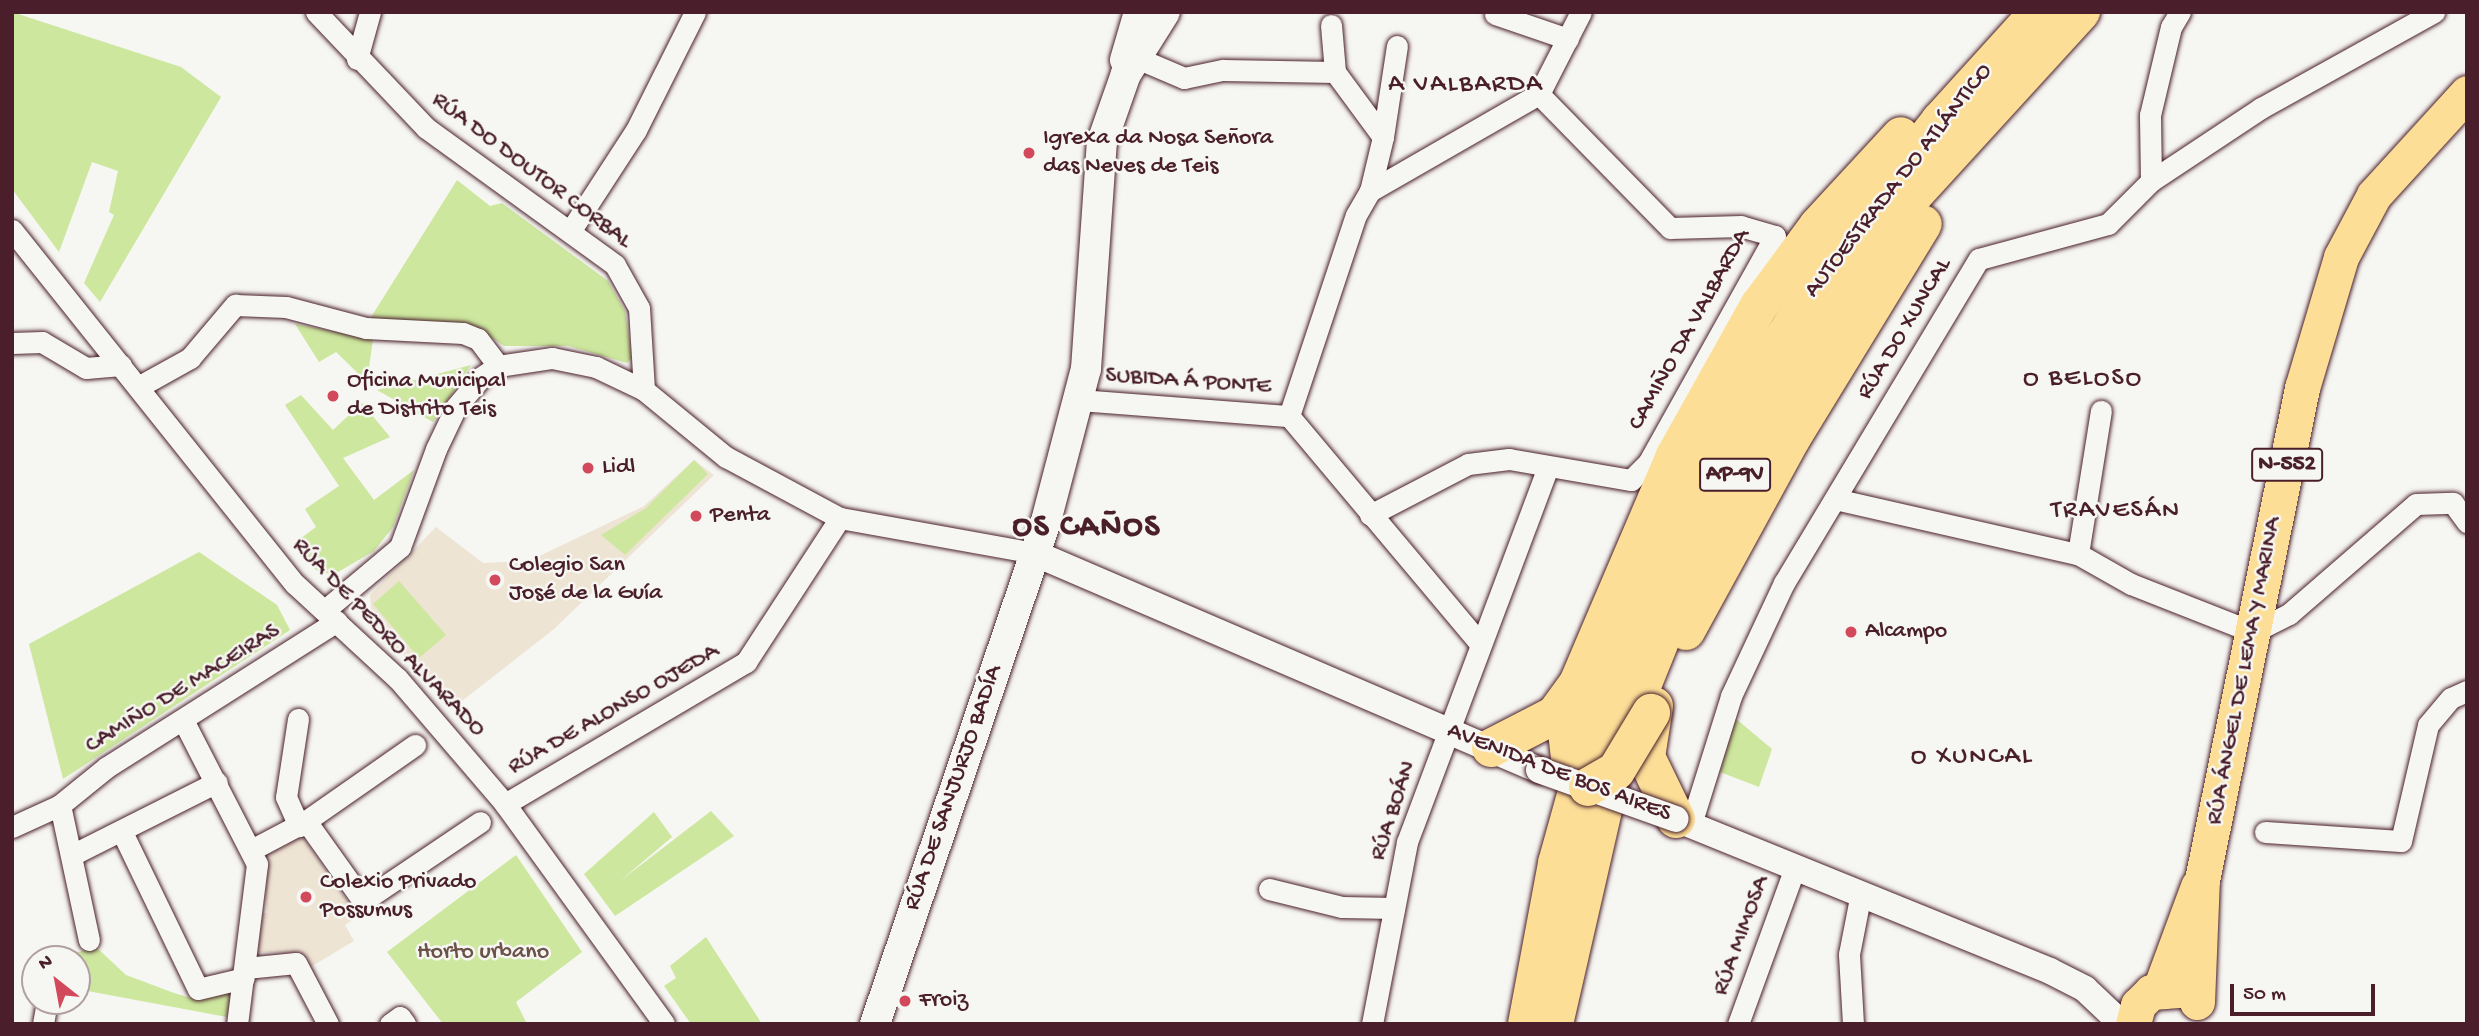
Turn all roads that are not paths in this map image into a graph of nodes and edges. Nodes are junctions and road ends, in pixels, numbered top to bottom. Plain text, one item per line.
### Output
1 (316, 12) edge
2 (370, 12) edge
3 (695, 12) edge
4 (1139, 12) edge
5 (1165, 12) edge
6 (1581, 12) edge
7 (2081, 12) edge
8 (2099, 12) edge
9 (2180, 12) edge
10 (2434, 12) edge
11 (1495, 14) edge
12 (2033, 18) edge
13 (1331, 25) dead end
14 (1567, 39) junction
15 (1397, 46) dead end
16 (357, 59) junction
17 (1131, 66) junction
18 (1335, 72) junction
19 (2467, 93) edge
20 (1539, 94) junction
21 (1383, 137) junction
22 (2151, 181) junction
23 (1370, 191) junction
24 (12, 230) edge
25 (571, 230) junction
26 (12, 343) edge
27 (121, 365) junction
28 (498, 366) junction
29 (138, 387) junction
30 (644, 390) junction
31 (1080, 400) junction
32 (2101, 411) dead end
33 (1289, 416) junction
34 (1547, 469) junction
35 (1834, 500) junction
36 (1370, 515) junction
37 (840, 518) junction
38 (2467, 522) edge
39 (1034, 553) junction
40 (2078, 554) junction
41 (331, 616) junction
42 (2253, 632) junction
43 (1480, 643) junction
44 (1579, 681) junction
45 (2467, 691) edge
46 (1651, 713) junction
47 (298, 719) dead end
48 (183, 720) junction
49 (1449, 730) junction
50 (415, 746) dead end
51 (1490, 748) junction
52 (1567, 780) junction
53 (217, 782) junction
54 (505, 804) junction
55 (61, 805) junction
56 (1684, 821) junction
57 (480, 822) dead end
58 (303, 823) junction
59 (12, 827) edge
60 (122, 832) junction
61 (2265, 832) dead end
62 (253, 849) junction
63 (72, 855) junction
64 (1795, 867) junction
65 (2202, 880) junction
66 (1269, 889) dead end
67 (1861, 894) junction
68 (1394, 908) junction
69 (89, 940) dead end
70 (245, 973) junction
71 (2140, 1009) edge
72 (2200, 1013) edge
73 (237, 1024) edge
74 (328, 1024) edge
75 (390, 1024) edge
76 (405, 1024) edge
77 (664, 1024) edge
78 (875, 1024) edge
79 (1372, 1024) edge
80 (1527, 1024) edge
81 (1554, 1024) edge
82 (1738, 1024) edge
83 (1853, 1024) edge

1 - 16 street, RÚA DO DOUTOR CORBAL
2 - 16 street
3 - 25 street
4 - 17 main road
5 - 17 main road
6 - 14 street
7 - 81 highway, AUTOESTRADA DO ATLÁNTICO / AP-9V
8 - 46 highway, AP-9V
9 - 22 street
10 - 22 street, RÚA DO XUNCAL
11 - 14 street
12 - 44 highway, AP-9V
12 - 80 highway, AUTOESTRADA DO ATLÁNTICO / AP-9V
13 - 18 street
14 - 20 street
15 - 21 street
16 - 25 street, RÚA DO DOUTOR CORBAL
17 - 18 street
17 - 31 main road, RÚA DE SANJURJO BADÍA
18 - 21 street
19 - 42 highway, RÚA ÁNGEL DE LEMA Y MARINA / N-552
20 - 23 street
20 - 34 street, CAMIÑO DA VALBARDA
21 - 23 street
22 - 35 street, RÚA DO XUNCAL
23 - 33 street
24 - 27 street, RÚA DE PEDRO ALVARADO
25 - 30 street, RÚA DO DOUTOR CORBAL
26 - 27 street
27 - 29 street, RÚA DE PEDRO ALVARADO
28 - 29 street
28 - 30 street
28 - 41 street, CAMIÑO DE MACEIRAS
29 - 41 street, RÚA DE PEDRO ALVARADO
30 - 37 street
31 - 33 street, SUBIDA Á PONTE
31 - 39 main road, RÚA DE SANJURJO BADÍA
32 - 40 street
33 - 36 street, SUBIDA Á PONTE
34 - 36 street
34 - 43 street, RÚA BOÁN
35 - 40 street
35 - 56 street, RÚA DO XUNCAL
36 - 43 street, SUBIDA Á PONTE
37 - 39 street
37 - 54 street, RÚA DE ALONSO OJEDA
38 - 42 street
39 - 49 street, AVENIDA DE BOS AIRES
39 - 78 main road, RÚA DE SANJURJO BADÍA
40 - 42 street
41 - 48 street, CAMIÑO DE MACEIRAS
41 - 54 street, RÚA DE PEDRO ALVARADO
42 - 65 highway, RÚA ÁNGEL DE LEMA Y MARINA / N-552
43 - 49 street, RÚA BOÁN
44 - 51 highway, AP-9V
44 - 52 highway, AP-9V
45 - 61 street
46 - 52 highway, AP-9V, bridge
46 - 56 highway, AP-9V
47 - 58 street
48 - 53 street
48 - 55 street, CAMIÑO DE MACEIRAS
49 - 51 street, AVENIDA DE BOS AIRES
49 - 68 street, RÚA BOÁN
50 - 58 street
51 - 52 street, AVENIDA DE BOS AIRES
52 - 56 street, AVENIDA DE BOS AIRES, bridge
53 - 60 street
53 - 62 street
54 - 77 street, RÚA DE PEDRO ALVARADO
55 - 59 street, CAMIÑO DE MACEIRAS
55 - 63 street
56 - 64 street, AVENIDA DE BOS AIRES
57 - 58 street
58 - 62 street
60 - 63 street
60 - 70 street
62 - 70 street
63 - 69 street
64 - 67 street, AVENIDA DE BOS AIRES
64 - 82 street, RÚA MIMOSA
65 - 71 highway, N-552
65 - 72 highway
66 - 68 street
67 - 71 street, AVENIDA DE BOS AIRES
67 - 83 street
68 - 79 street, RÚA BOÁN
70 - 73 street
70 - 74 street
71 - 72 highway
75 - 76 street

